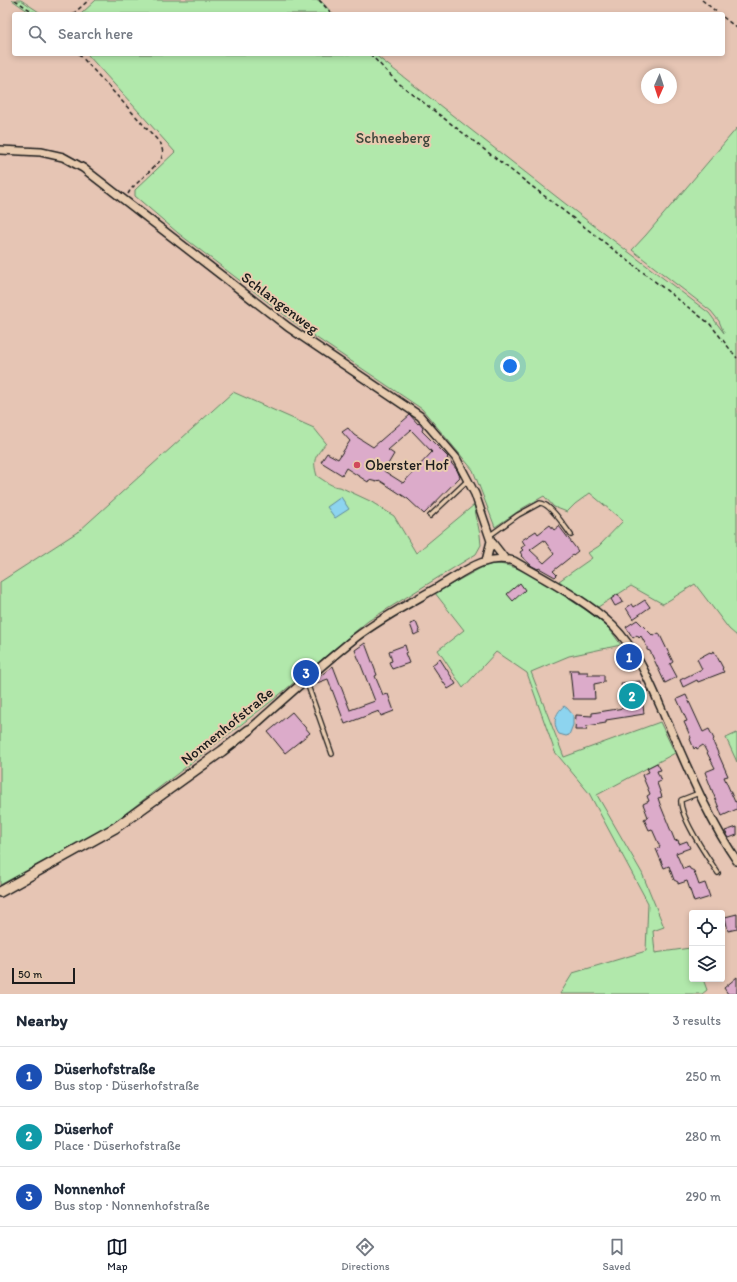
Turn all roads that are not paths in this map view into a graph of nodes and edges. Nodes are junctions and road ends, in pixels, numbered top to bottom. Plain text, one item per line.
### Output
1 (0, 150) edge
2 (468, 480) junction
3 (430, 516) dead end
4 (571, 535) dead end
5 (490, 538) junction
6 (505, 559) junction
7 (486, 561) junction
8 (306, 679) junction
9 (249, 730) joint
10 (332, 754) dead end
11 (699, 793) junction
12 (737, 862) edge
13 (718, 873) dead end
14 (0, 892) edge

1 - 2 street, Schlangenweg
2 - 3 lane
2 - 5 street, Schlangenweg
4 - 5 lane
5 - 6 street
5 - 7 street
6 - 7 street, Nonnenhofstraße
6 - 11 street
7 - 8 street, Nonnenhofstraße
8 - 9 street, Nonnenhofstraße
8 - 10 lane
9 - 14 street, Nonnenhofstraße
11 - 12 street
11 - 13 lane

